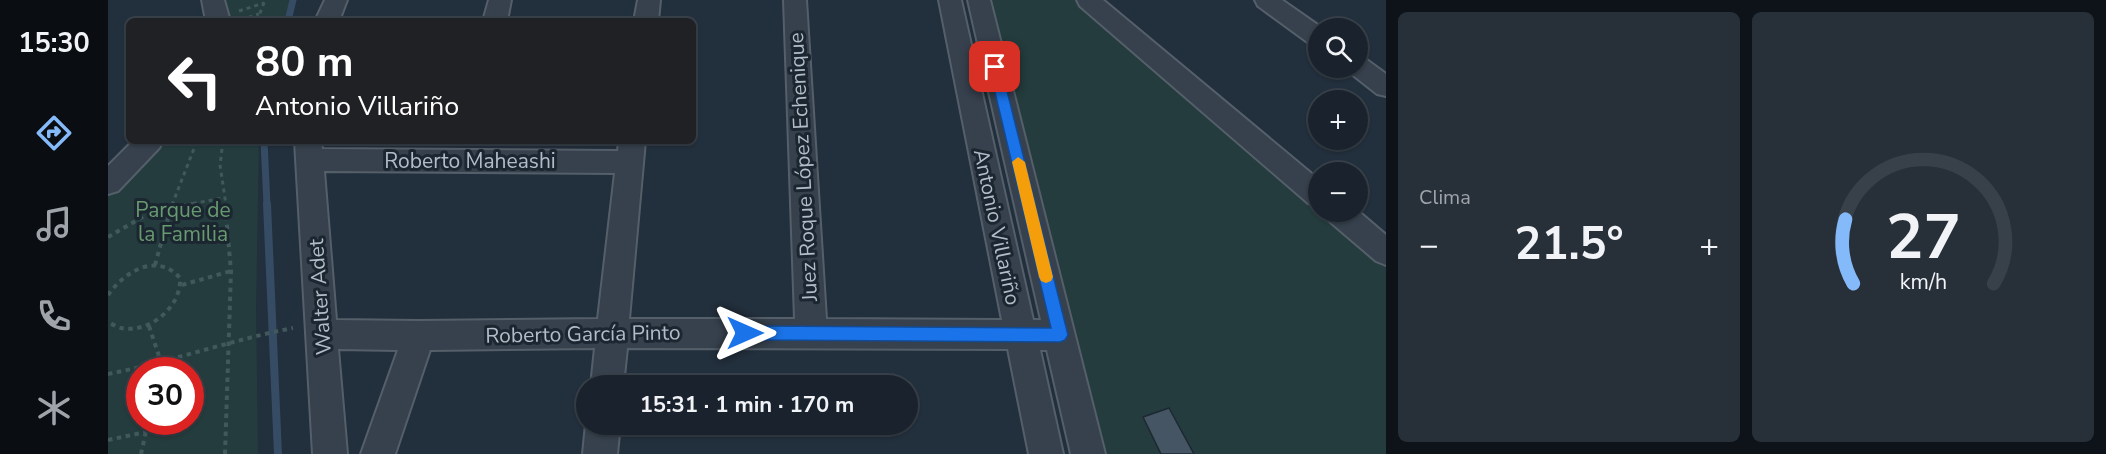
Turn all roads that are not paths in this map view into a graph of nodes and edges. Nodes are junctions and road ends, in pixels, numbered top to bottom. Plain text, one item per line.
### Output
1 (213, 0) edge
2 (336, 0) edge
3 (500, 0) edge
4 (649, 0) edge
5 (795, 0) edge
6 (950, 0) edge
7 (979, 0) edge
8 (1088, 0) edge
9 (1266, 0) edge
10 (232, 17) edge
11 (328, 18) edge
12 (496, 18) edge
13 (646, 18) edge
14 (1308, 31) edge
15 (1368, 74) edge
16 (1386, 87) edge
17 (147, 144) edge
18 (309, 151) edge
19 (460, 151) edge
20 (631, 151) edge
21 (108, 183) edge
22 (1308, 187) edge
23 (1350, 222) edge
24 (1386, 252) edge
25 (613, 333) junction
26 (811, 333) junction
27 (322, 334) junction
28 (1020, 335) junction
29 (1060, 335) junction
30 (419, 336) junction
31 (608, 375) edge
32 (602, 435) edge
33 (330, 454) edge
34 (378, 454) edge
35 (600, 454) edge
36 (1046, 454) edge
37 (1088, 454) edge

1 - 10 street
2 - 11 street
3 - 12 street
4 - 13 street
5 - 26 street, Juez Roque López Echenique
6 - 28 street, Antonio Villariño
7 - 29 street, Antonio Villariño
8 - 22 street
9 - 14 street
15 - 16 street
17 - 21 street
18 - 19 street, Roberto Maheashi
18 - 27 street, Walter Adet
19 - 20 street, Roberto Maheashi
20 - 25 street
23 - 24 street
25 - 26 street, Roberto García Pinto
25 - 30 street, Roberto García Pinto
25 - 31 street
26 - 28 street, Roberto García Pinto
27 - 30 street, Roberto García Pinto
27 - 33 street, Walter Adet
28 - 29 street, Roberto García Pinto
28 - 36 street, Antonio Villariño
29 - 37 street, Antonio Villariño
30 - 34 street
32 - 35 street

